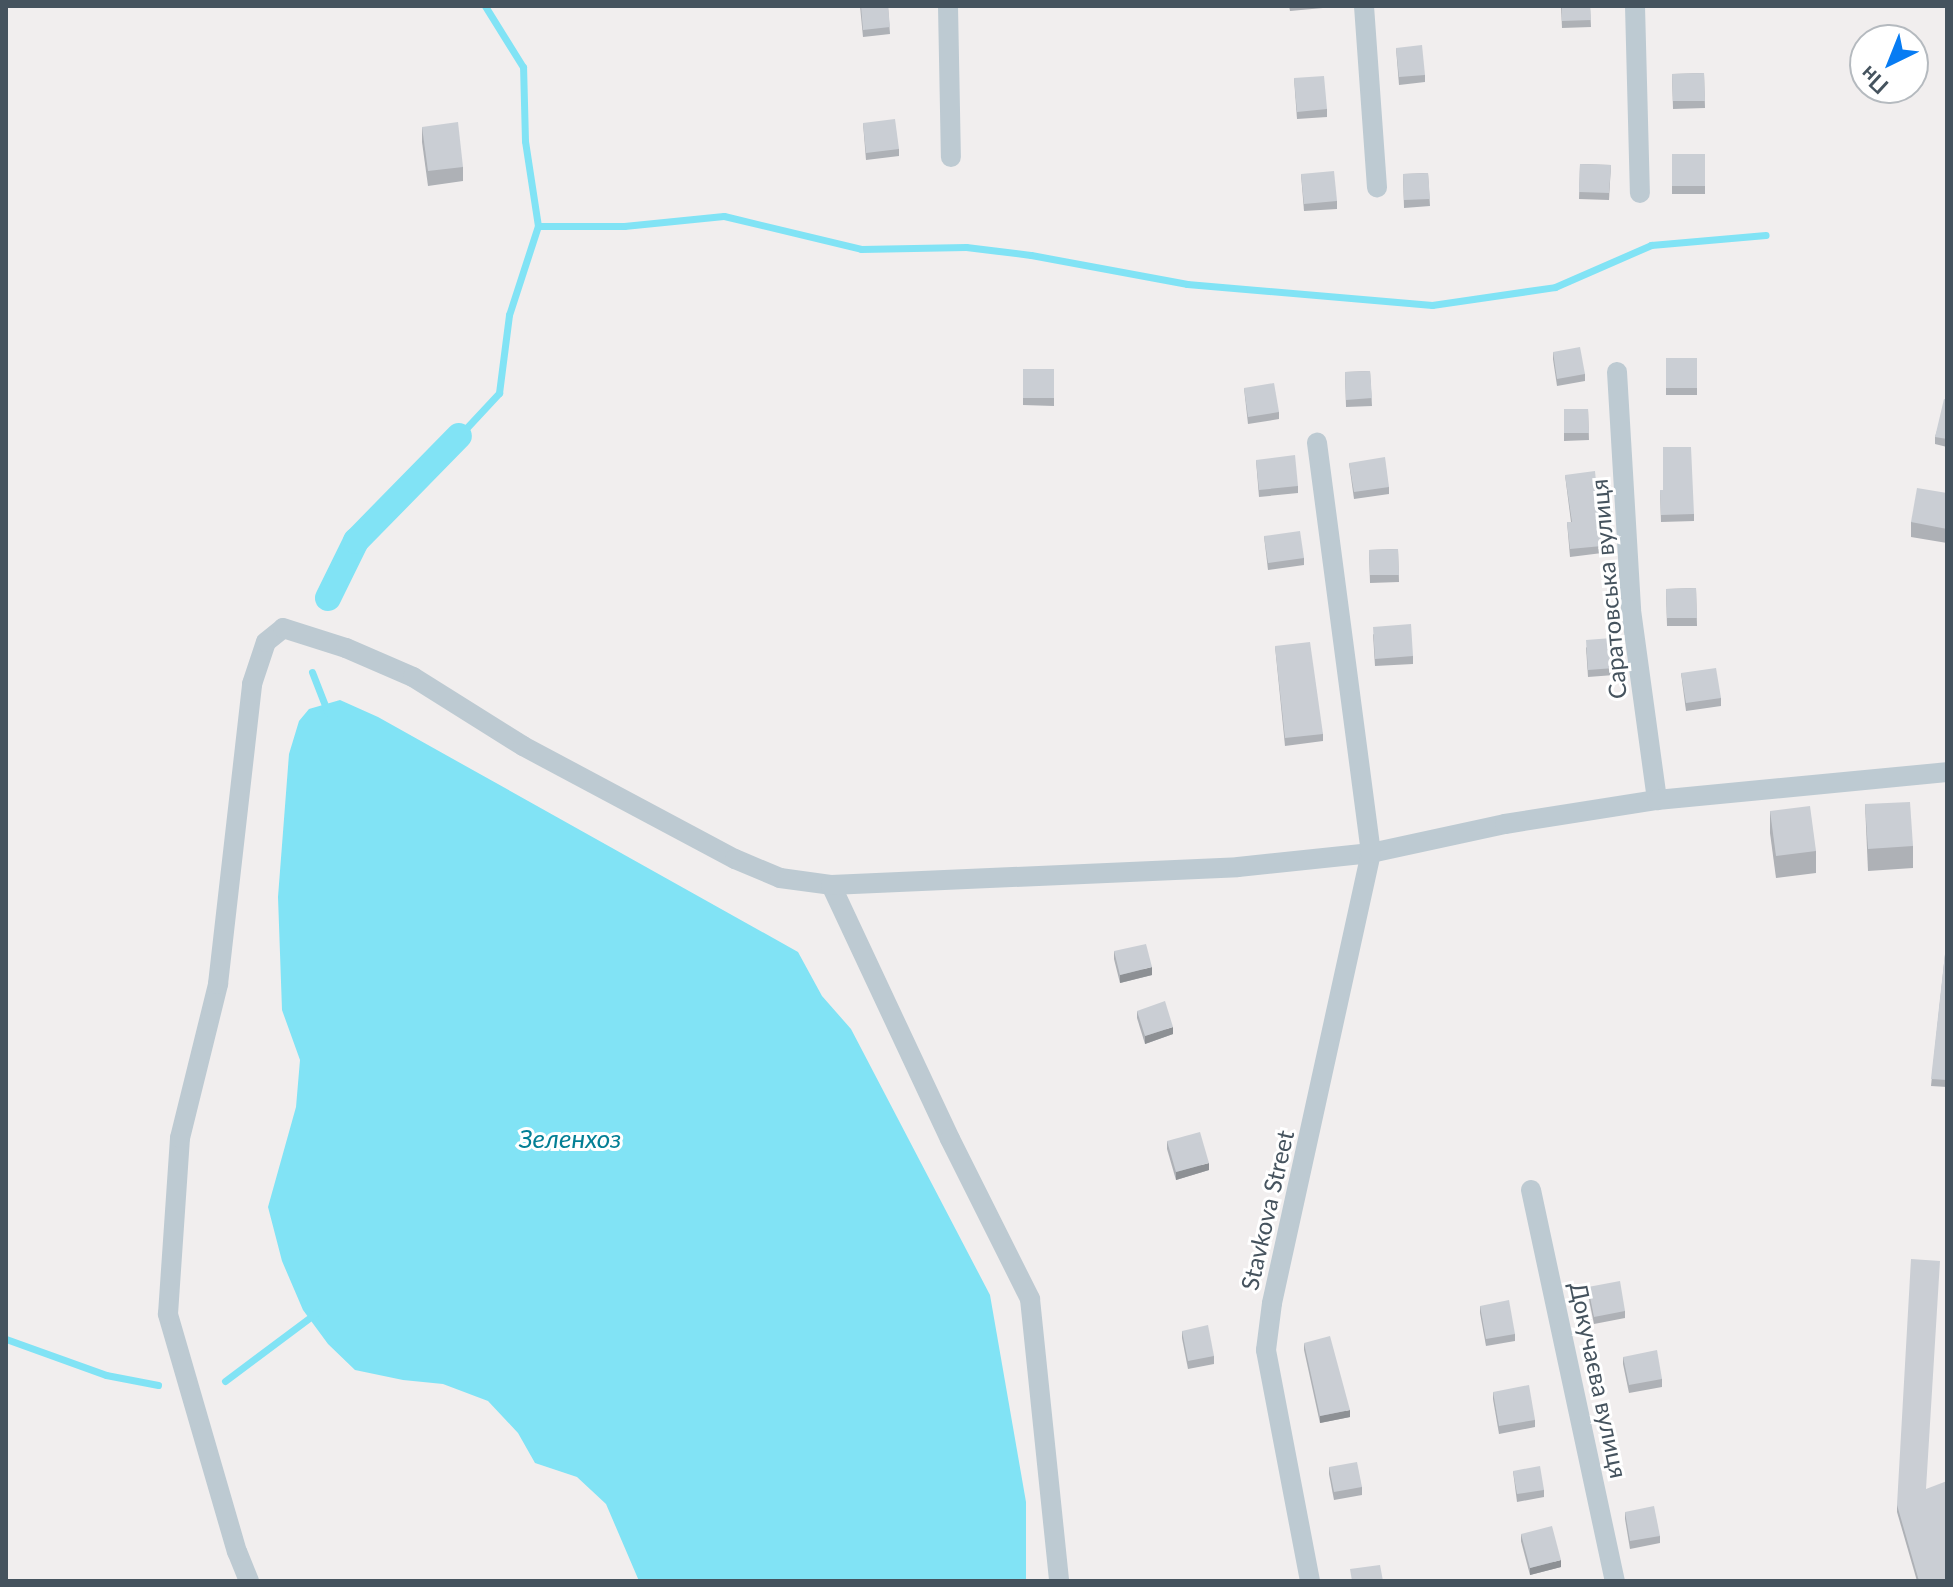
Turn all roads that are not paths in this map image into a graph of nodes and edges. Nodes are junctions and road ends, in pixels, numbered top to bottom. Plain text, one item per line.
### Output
1 (948, 6) edge
2 (1364, 6) edge
3 (1635, 6) edge
4 (951, 157) dead end
5 (1377, 188) dead end
6 (1640, 193) dead end
7 (1617, 372) dead end
8 (1317, 443) dead end
9 (1947, 772) edge
10 (1657, 800) junction
11 (1371, 853) junction
12 (831, 885) junction
13 (1531, 1190) dead end
14 (249, 1581) edge
15 (1059, 1581) edge
16 (1310, 1581) edge
17 (1615, 1581) edge

1 - 4 street
2 - 5 street
3 - 6 street
7 - 10 street, Саратовська вулиця
8 - 11 street
9 - 10 street
10 - 11 street
11 - 12 street
11 - 16 street, Stavkova Street
12 - 14 street
12 - 15 street
13 - 17 street, Докучаєва вулиця

